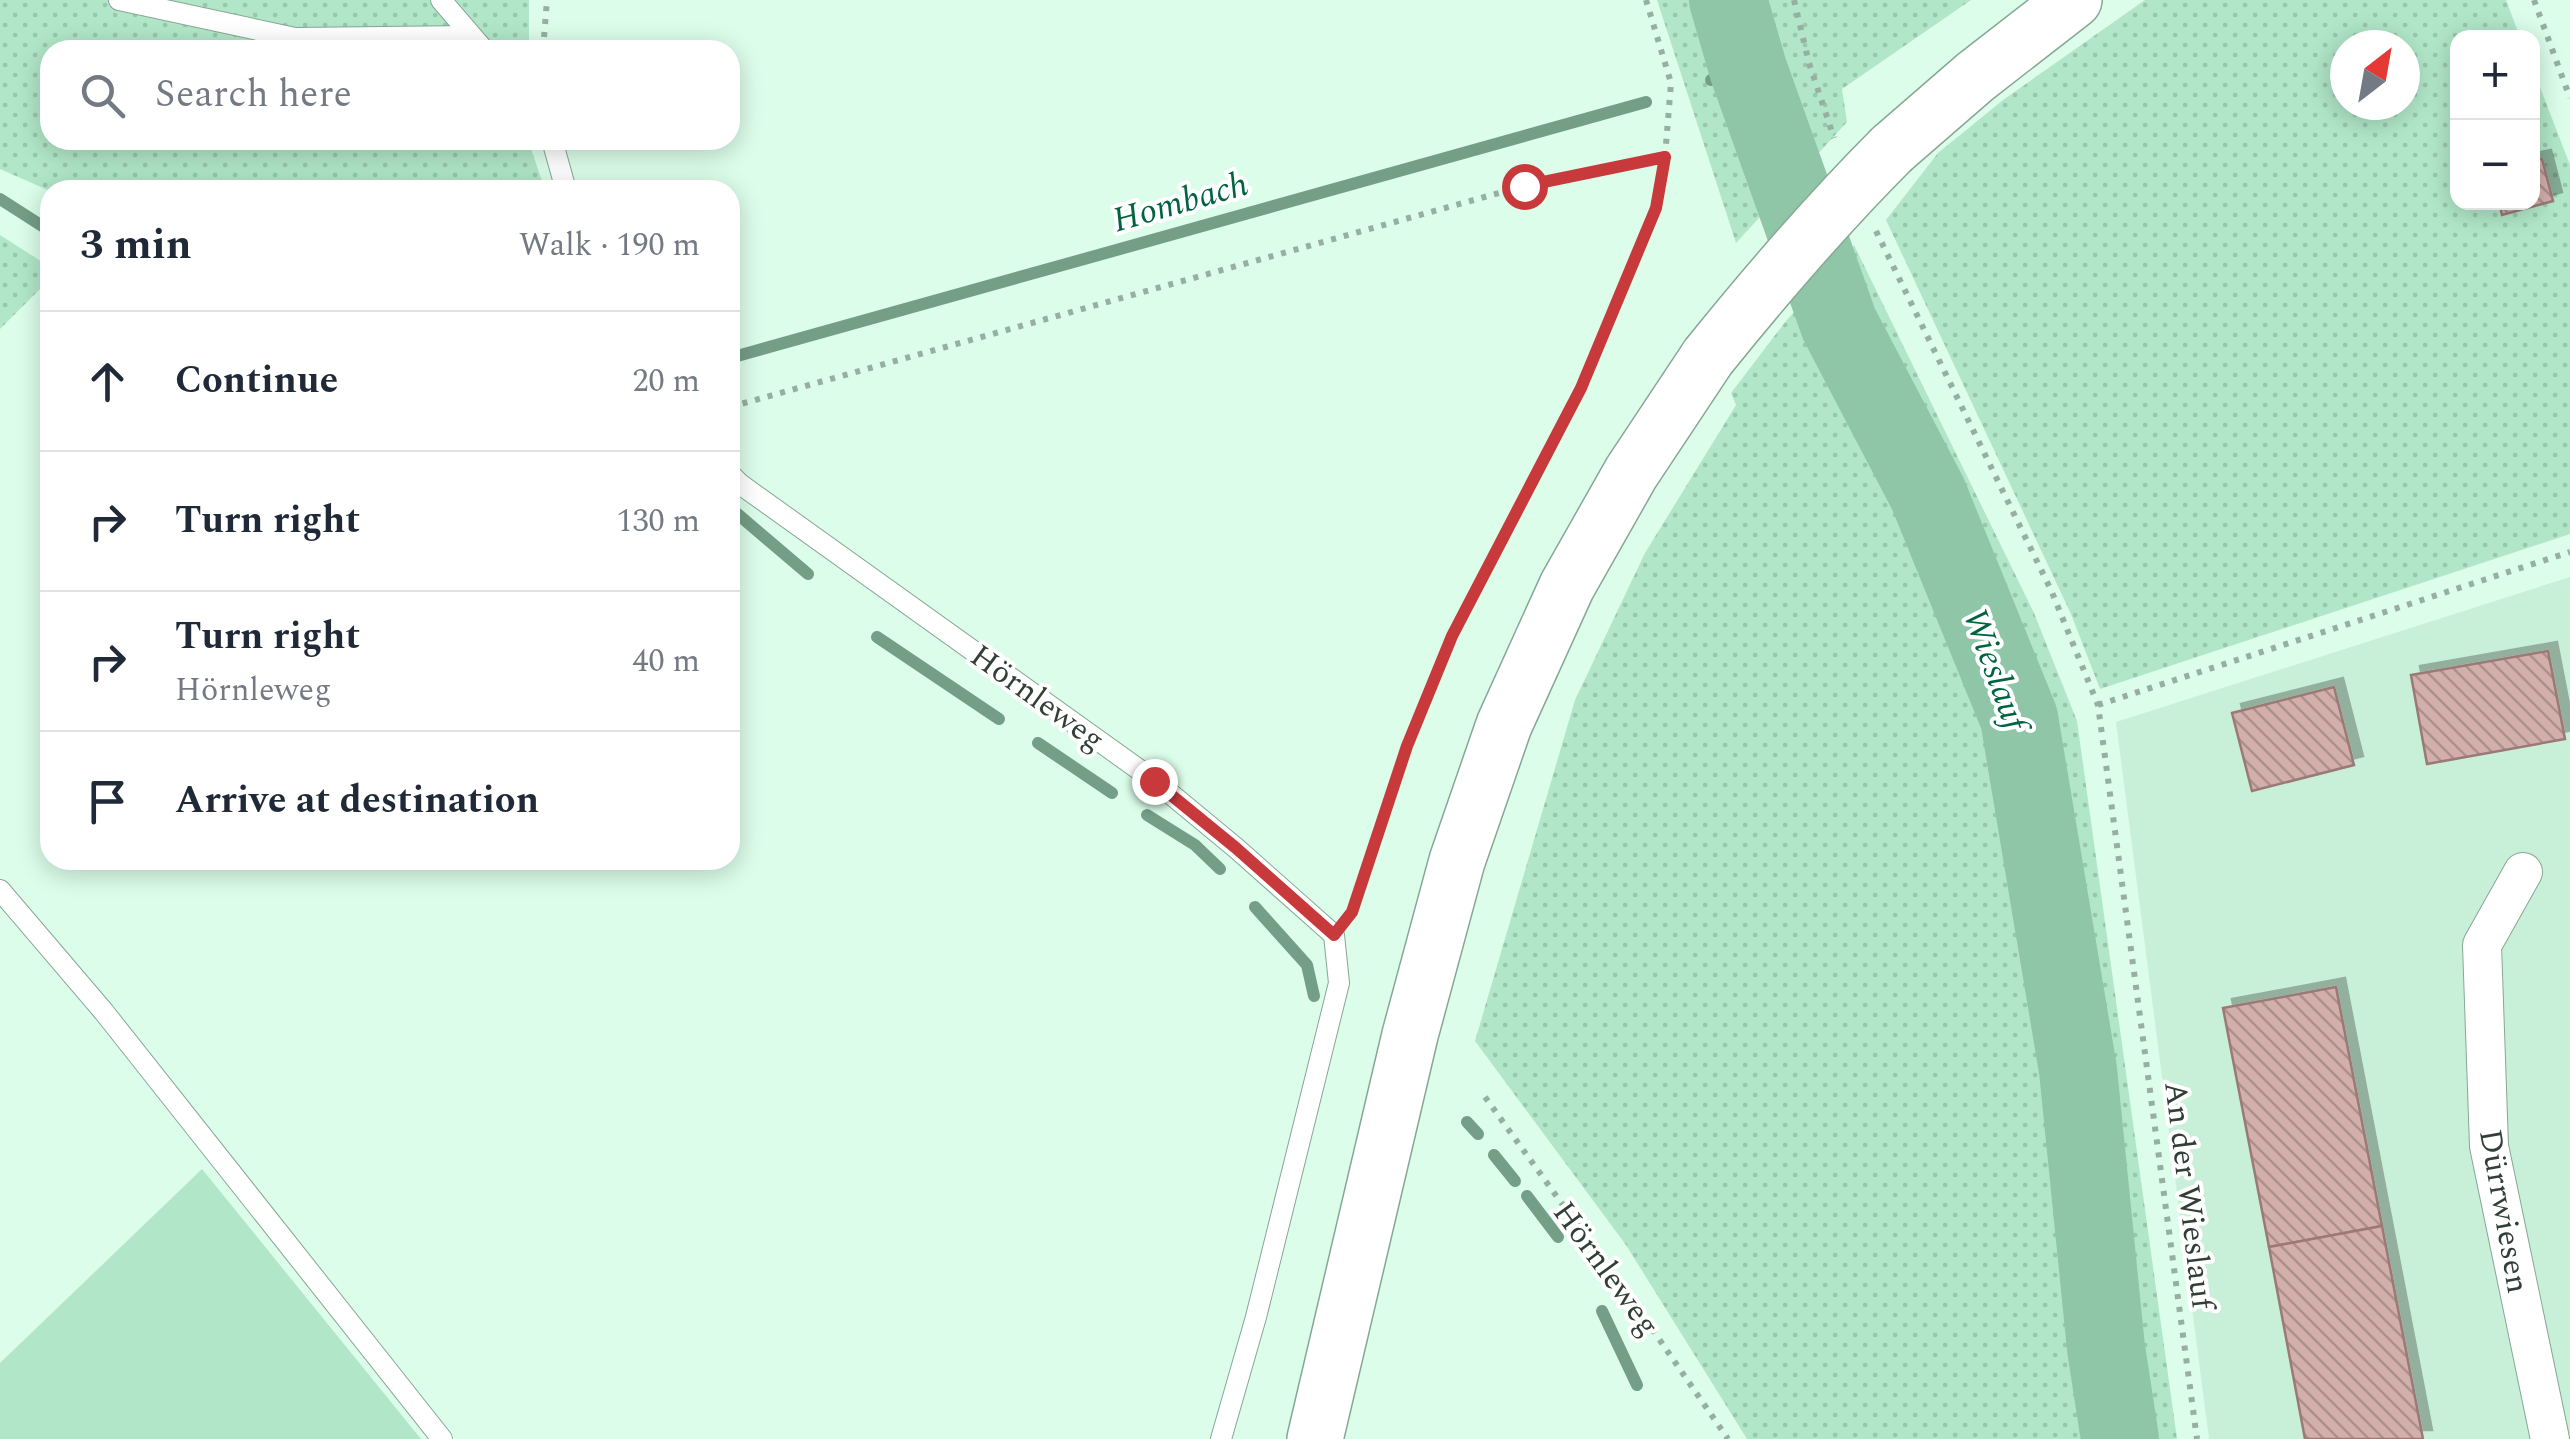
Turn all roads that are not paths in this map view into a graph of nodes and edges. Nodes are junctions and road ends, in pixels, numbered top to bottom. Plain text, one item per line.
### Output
1 (119, 0) edge
2 (441, 0) edge
3 (2074, 0) edge
4 (368, 40) edge
5 (474, 40) edge
6 (555, 150) edge
7 (563, 180) edge
8 (740, 484) edge
9 (2523, 872) dead end
10 (0, 890) edge
11 (442, 1439) edge
12 (1220, 1439) edge
13 (1316, 1439) edge
14 (2550, 1439) edge

1 - 4 lane
2 - 5 lane
3 - 13 main road, bridge
6 - 7 lane
8 - 12 lane, Hörnleweg
9 - 14 street, Dürrwiesen
10 - 11 lane

